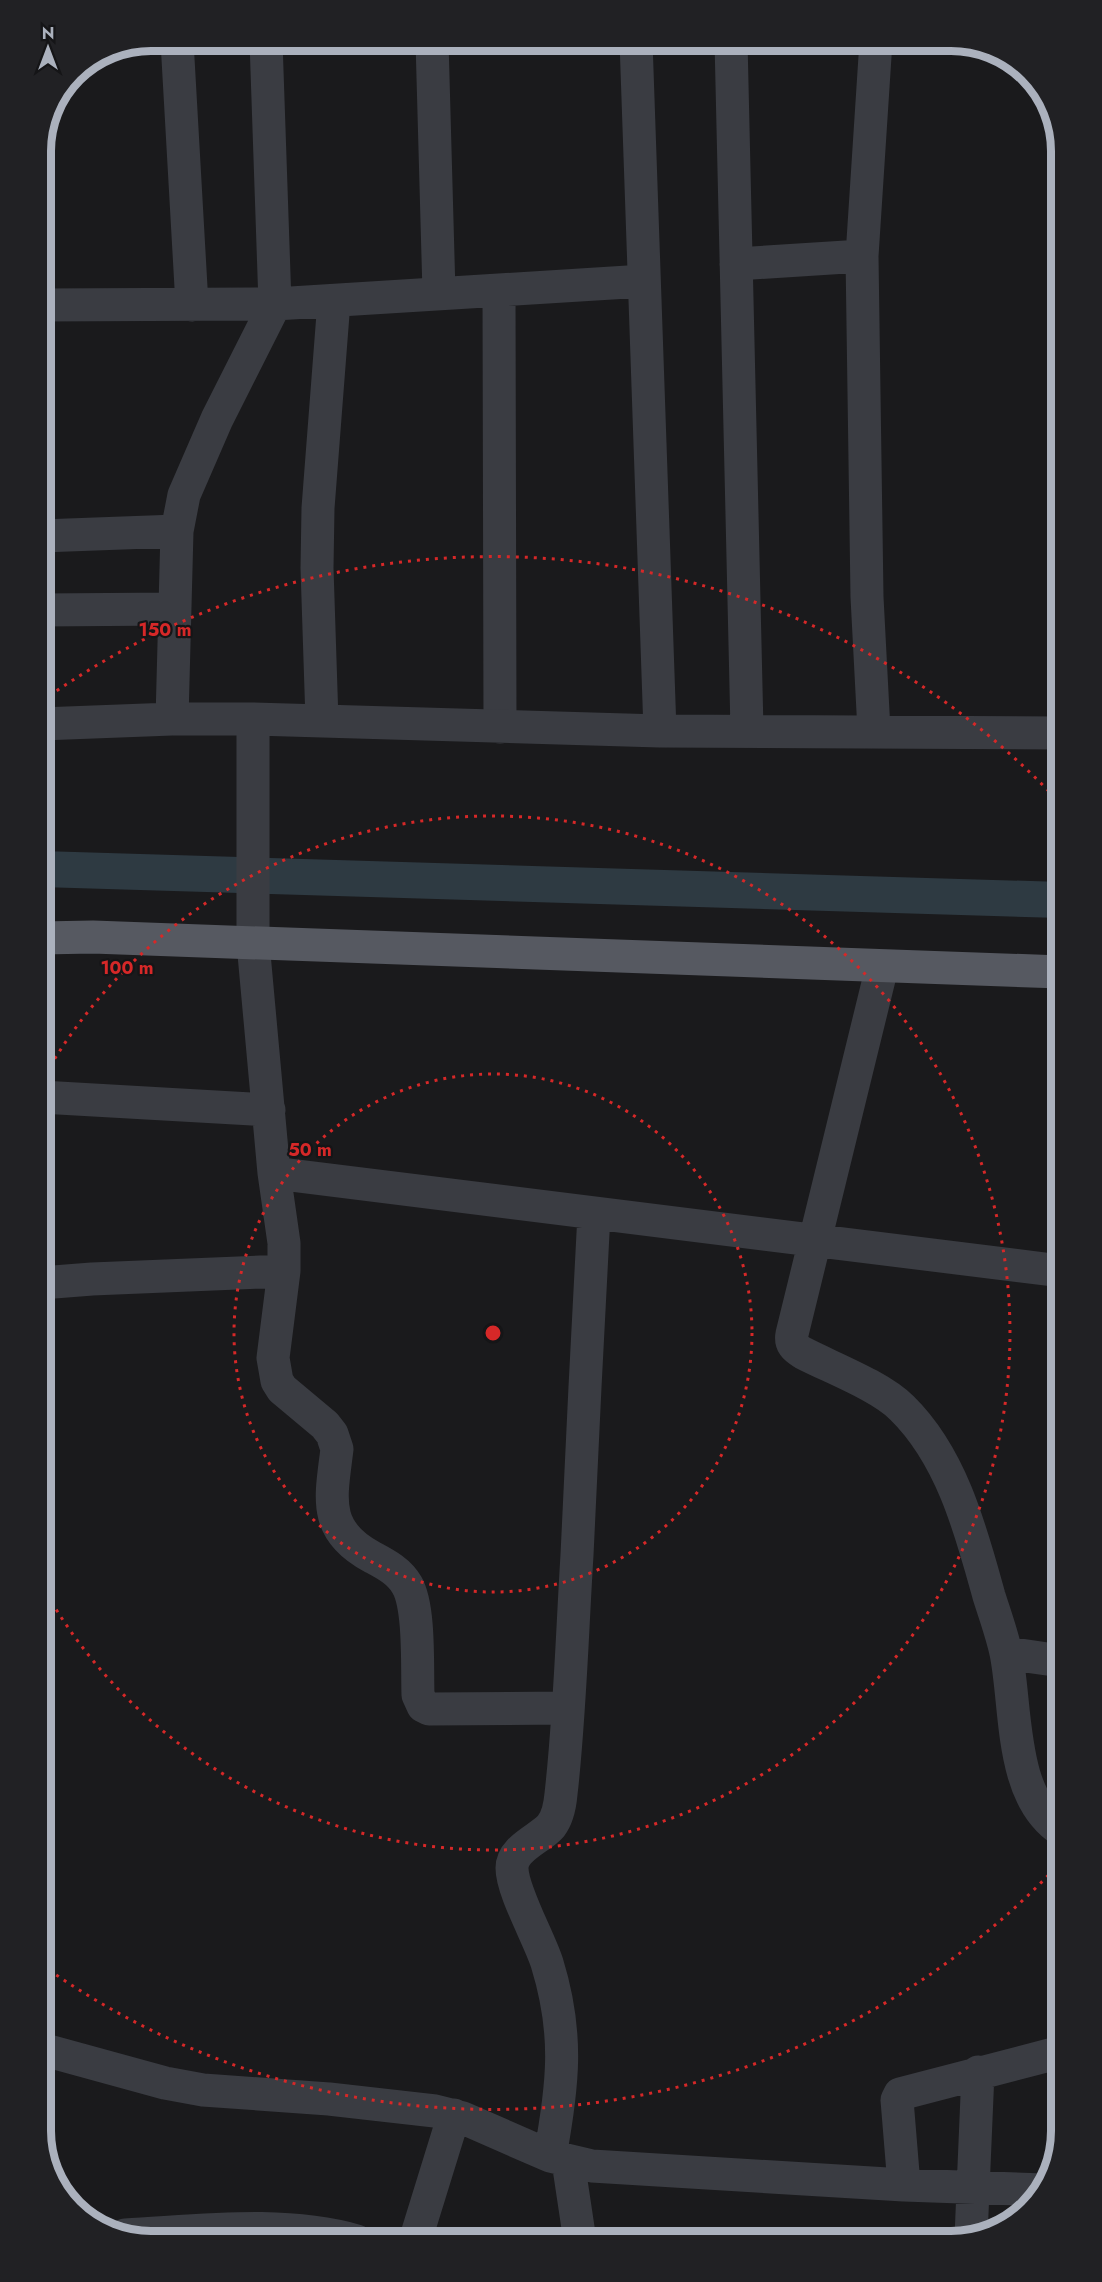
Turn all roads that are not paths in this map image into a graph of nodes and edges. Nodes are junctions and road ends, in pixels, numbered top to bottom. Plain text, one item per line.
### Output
1 (178, 51) edge
2 (266, 51) edge
3 (432, 51) edge
4 (636, 51) edge
5 (731, 51) edge
6 (875, 51) edge
7 (862, 256) junction
8 (736, 264) junction
9 (644, 281) junction
10 (499, 290) junction
11 (439, 293) junction
12 (334, 301) junction
13 (275, 304) junction
14 (51, 305) edge
15 (192, 305) junction
16 (177, 531) junction
17 (51, 536) edge
18 (174, 609) junction
19 (51, 610) edge
20 (172, 719) junction
21 (253, 719) junction
22 (322, 721) junction
23 (51, 724) edge
24 (500, 727) junction
25 (747, 730) junction
26 (660, 731) junction
27 (874, 731) junction
28 (1051, 733) edge
29 (51, 938) edge
30 (253, 943) junction
31 (882, 967) junction
32 (1051, 972) edge
33 (51, 1098) edge
34 (269, 1110) junction
35 (274, 1173) junction
36 (594, 1214) junction
37 (815, 1240) junction
38 (1051, 1270) edge
39 (284, 1271) junction
40 (51, 1282) edge
41 (1006, 1653) junction
42 (1051, 1659) edge
43 (568, 1708) junction
44 (1051, 1819) edge
45 (51, 2052) edge
46 (1051, 2055) edge
47 (978, 2072) junction
48 (454, 2115) junction
49 (559, 2159) junction
50 (904, 2185) junction
51 (972, 2188) junction
52 (1032, 2190) edge
53 (971, 2229) edge
54 (418, 2231) edge
55 (577, 2231) edge

1 - 15 street
2 - 13 street
3 - 11 street
4 - 9 street
5 - 8 street
6 - 7 street
7 - 8 street
7 - 27 street
8 - 25 street
9 - 10 street
9 - 26 street
10 - 11 street
10 - 24 street
11 - 12 street
12 - 13 street
12 - 22 street
13 - 15 street
13 - 16 street
14 - 15 street
16 - 17 street
16 - 18 street
18 - 19 street
18 - 20 street
20 - 21 street
20 - 23 street
21 - 22 street
21 - 30 street
22 - 24 street
24 - 26 street
25 - 26 street
25 - 27 street
27 - 28 street
29 - 30 main road
30 - 31 main road
30 - 34 street
31 - 32 main road
31 - 37 street
33 - 34 street
34 - 35 street
35 - 36 street
35 - 39 street
36 - 37 street
36 - 43 street
37 - 38 street
37 - 41 street
39 - 40 street
39 - 43 street
41 - 42 street
41 - 44 street
43 - 49 street
45 - 48 street
46 - 47 street
47 - 50 street
47 - 51 street
48 - 49 street
48 - 54 street
49 - 50 street
49 - 55 street
50 - 51 street
51 - 52 street
51 - 53 street

